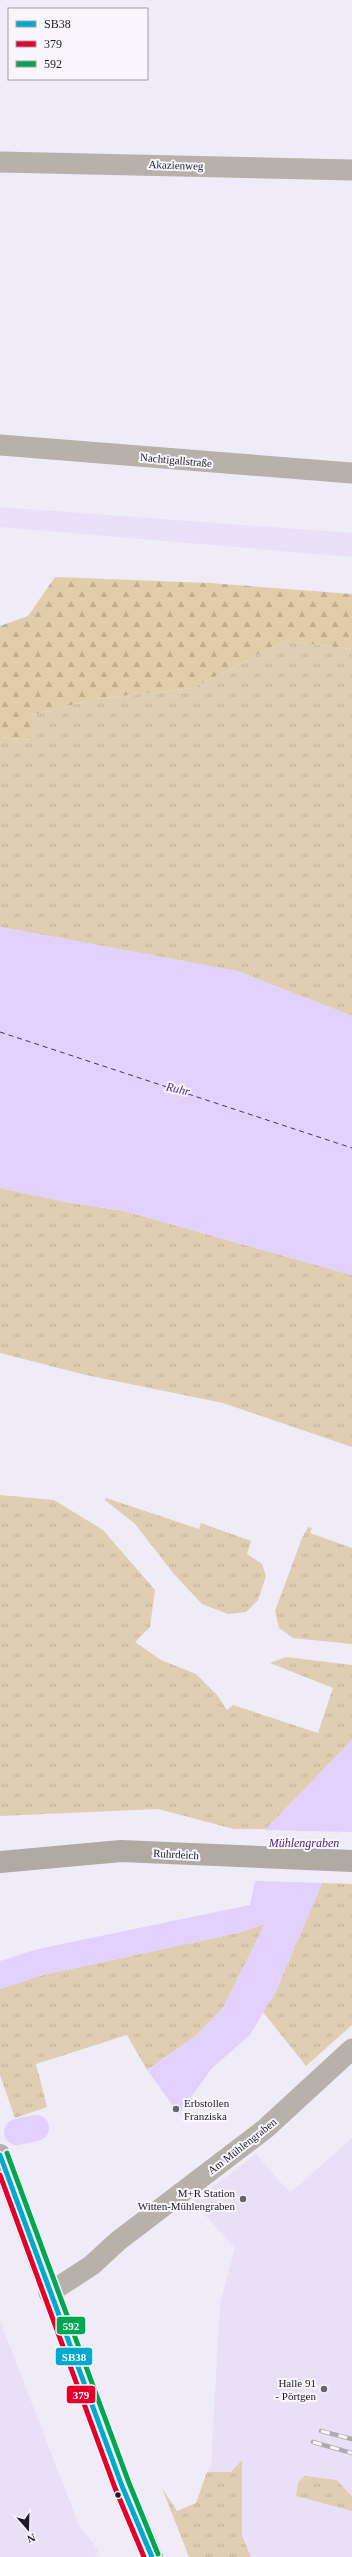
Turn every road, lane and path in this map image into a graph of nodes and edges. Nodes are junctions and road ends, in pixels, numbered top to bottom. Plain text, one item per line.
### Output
1 (0, 162) edge
2 (352, 170) edge
3 (0, 445) edge
4 (352, 473) edge
5 (6, 1858) edge
6 (352, 1861) edge
7 (352, 2050) edge
8 (0, 2155) edge
9 (49, 2293) junction
10 (152, 2557) edge

1 - 2 street, Akazienweg
3 - 4 street, Nachtigallstraße
5 - 6 main road, Ruhrdeich
7 - 9 street, Am Mühlengraben
8 - 9 main road
9 - 10 main road

